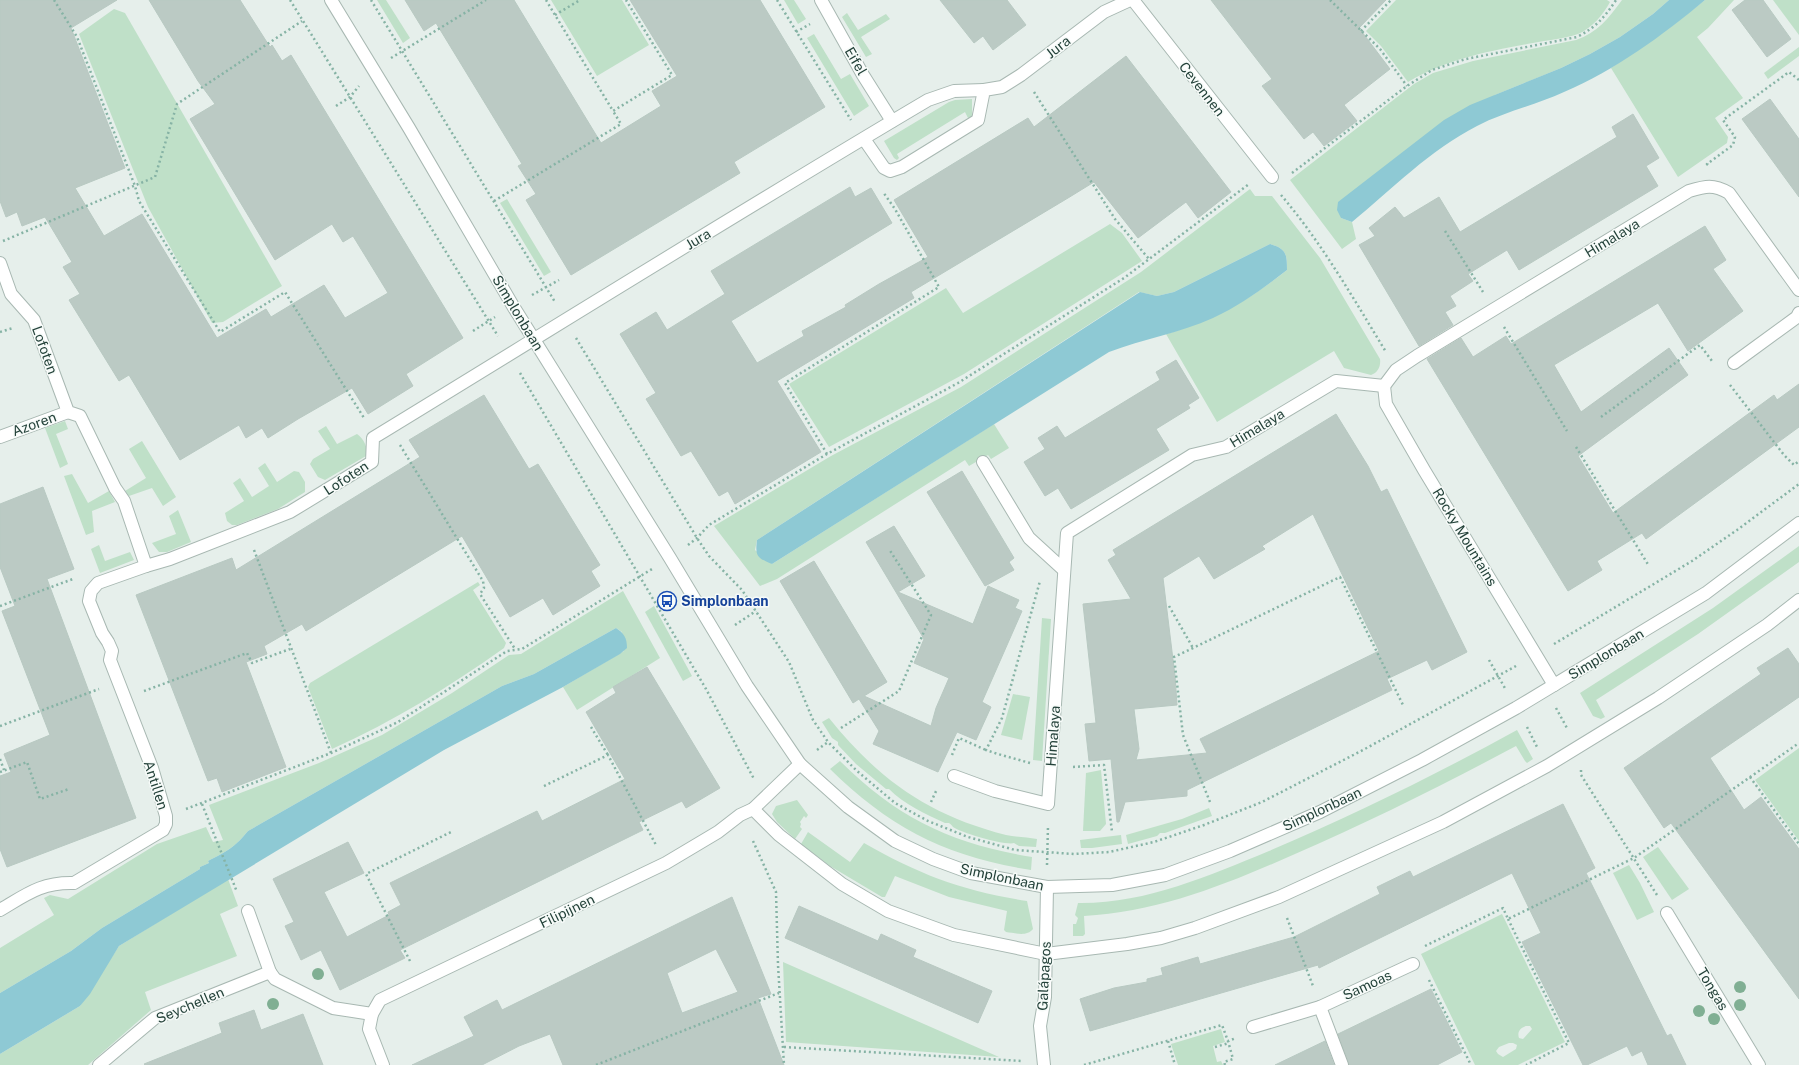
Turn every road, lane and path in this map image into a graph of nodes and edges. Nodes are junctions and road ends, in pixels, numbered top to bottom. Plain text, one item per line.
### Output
1 (54, 0) edge
2 (290, 0) edge
3 (331, 0) edge
4 (371, 0) edge
5 (486, 0) edge
6 (546, 0) edge
7 (580, 0) edge
8 (626, 0) edge
9 (777, 0) edge
10 (821, 0) edge
11 (1132, 0) edge
12 (1330, 0) edge
13 (1391, 0) edge
14 (1615, 1) edge
15 (555, 15) junction
16 (302, 21) junction
17 (1361, 31) junction
18 (402, 51) junction
19 (374, 70) junction
20 (1021, 75) junction
21 (1799, 80) edge
22 (1407, 86) junction
23 (984, 90) junction
24 (350, 97) junction
25 (336, 106) dead end
26 (613, 111) junction
27 (892, 121) junction
28 (864, 139) junction
29 (890, 171) junction
30 (1251, 182) dead end
31 (1273, 182) junction
32 (135, 186) junction
33 (1729, 193) junction
34 (494, 201) junction
35 (1445, 231) dead end
36 (0, 242) edge
37 (1149, 259) junction
38 (0, 263) edge
39 (1799, 290) edge
40 (1494, 310) junction
41 (1799, 313) edge
42 (565, 319) junction
43 (534, 339) junction
44 (509, 355) junction
45 (1734, 363) joint
46 (1396, 370) junction
47 (1721, 373) junction
48 (1384, 386) junction
49 (68, 412) junction
50 (1601, 417) dead end
51 (390, 428) junction
52 (1567, 431) dead end
53 (0, 437) edge
54 (373, 438) junction
55 (1576, 447) dead end
56 (827, 454) junction
57 (1799, 461) edge
58 (983, 462) dead end
59 (1799, 484) edge
60 (1799, 523) edge
61 (246, 530) junction
62 (697, 538) junction
63 (890, 549) dead end
64 (670, 558) junction
65 (146, 566) junction
66 (1649, 566) dead end
67 (1064, 570) junction
68 (640, 577) junction
69 (91, 591) junction
70 (1799, 600) edge
71 (0, 606) edge
72 (1169, 606) dead end
73 (756, 611) junction
74 (732, 622) dead end
75 (1193, 648) junction
76 (290, 649) junction
77 (515, 649) junction
78 (1535, 655) junction
79 (118, 682) junction
80 (1554, 685) junction
81 (124, 698) junction
82 (1404, 707) dead end
83 (0, 726) edge
84 (591, 727) dead end
85 (841, 728) dead end
86 (1799, 743) edge
87 (1578, 746) junction
88 (331, 753) junction
89 (608, 755) junction
90 (0, 759) edge
91 (800, 764) junction
92 (4, 770) junction
93 (0, 772) edge
94 (954, 776) dead end
95 (1750, 777) junction
96 (544, 786) dead end
97 (69, 789) dead end
98 (1210, 802) dead end
99 (202, 804) junction
100 (1048, 804) junction
101 (753, 809) junction
102 (740, 815) junction
103 (166, 816) junction
104 (453, 831) dead end
105 (1799, 844) edge
106 (1049, 852) junction
107 (1634, 858) junction
108 (666, 863) junction
109 (1047, 887) junction
110 (237, 892) dead end
111 (1278, 897) junction
112 (0, 910) edge
113 (248, 911) dead end
114 (1667, 913) joint
115 (1508, 919) junction
116 (1046, 954) junction
117 (1416, 963) junction
118 (270, 972) junction
119 (420, 981) junction
120 (779, 993) junction
121 (1320, 1007) junction
122 (372, 1014) junction
123 (1253, 1027) joint
124 (1168, 1041) junction
125 (1228, 1042) junction
126 (784, 1047) junction
127 (1215, 1047) dead end
128 (1025, 1062) dead end
129 (99, 1065) edge
130 (383, 1065) edge
131 (596, 1065) edge
132 (784, 1065) edge
133 (1044, 1065) edge
134 (1084, 1065) edge
135 (1175, 1065) edge
136 (1225, 1065) edge
137 (1342, 1065) edge
138 (1471, 1065) edge
139 (1526, 1065) edge
140 (1759, 1065) edge

1 - 32 path
2 - 16 path
3 - 19 street, Simplonbaan
4 - 18 path
5 - 18 path
6 - 15 path
7 - 15 path
8 - 26 path
9 - 28 path
10 - 27 street, Eifel
11 - 20 street, Jura
11 - 31 street, Cevennen
12 - 17 path
13 - 17 path
14 - 22 path
15 - 26 path
16 - 24 path
16 - 32 path
17 - 22 path
18 - 19 path
18 - 34 path
19 - 24 path
19 - 43 street, Simplonbaan
20 - 23 street, Jura
20 - 37 path
21 - 33 path
22 - 31 path
23 - 27 street, Jura
23 - 29 street
24 - 25 path
24 - 44 path
26 - 34 path
27 - 28 street, Jura
28 - 29 street
28 - 42 street, Jura
29 - 56 path
30 - 37 path
31 - 46 path
32 - 36 path
32 - 54 path
33 - 39 street
33 - 40 street, Himalaya
34 - 42 path
35 - 40 path
37 - 56 path
38 - 49 street, Lofoten
40 - 46 street, Himalaya
40 - 52 path
41 - 45 street
42 - 43 street, Jura
42 - 62 path
43 - 44 street
43 - 64 street, Simplonbaan
44 - 51 street
44 - 68 path
45 - 47 path
46 - 48 street, Himalaya
47 - 50 path
47 - 57 path
48 - 67 street, Himalaya
48 - 78 street, Rocky Mountains
49 - 53 street, Azoren
49 - 65 street
51 - 54 street
51 - 77 path
54 - 61 street, Lofoten
55 - 66 path
56 - 62 path
58 - 67 street
59 - 78 path
60 - 80 street, Simplonbaan
61 - 65 street, Lofoten
61 - 76 path
62 - 64 path
62 - 73 path
63 - 85 path
64 - 68 path
64 - 91 street, Simplonbaan
65 - 69 street, Lofoten
67 - 100 street, Himalaya
68 - 77 path
68 - 101 path
69 - 71 path
69 - 79 street, Antillen
70 - 87 street
72 - 75 path
73 - 74 path
73 - 106 path
75 - 82 path
75 - 98 path
76 - 81 path
76 - 88 path
77 - 88 path
78 - 80 street, Rocky Mountains
78 - 106 path
79 - 81 street, Antillen
79 - 83 path
80 - 87 path
80 - 109 street, Simplonbaan
81 - 103 street, Antillen
84 - 89 path
86 - 95 path
87 - 107 path
87 - 111 street
88 - 99 path
89 - 96 path
89 - 108 path
90 - 92 path
91 - 101 street, Filipijnen
91 - 109 street, Simplonbaan
92 - 93 path
92 - 97 path
94 - 100 street
95 - 105 path
95 - 107 path
99 - 103 path
99 - 110 path
100 - 106 path
101 - 102 street, Filipijnen
101 - 116 street
102 - 108 street, Filipijnen
102 - 120 path
103 - 112 street, Antillen
104 - 119 path
107 - 114 path
107 - 115 path
108 - 119 street, Filipijnen
109 - 116 street, Galápagos
111 - 116 street
111 - 121 path
113 - 118 street
114 - 140 street, Tongas
115 - 117 path
115 - 139 path
116 - 133 street, Galápagos
117 - 121 street, Samoas
117 - 138 path
118 - 122 street
118 - 129 street, Seychellen
119 - 122 street, Filipijnen
120 - 126 path
120 - 131 path
121 - 123 street, Samoas
121 - 137 street
122 - 130 street
123 - 125 path
124 - 125 path
124 - 134 path
124 - 135 path
125 - 127 path
125 - 136 path
126 - 128 path
126 - 132 path

